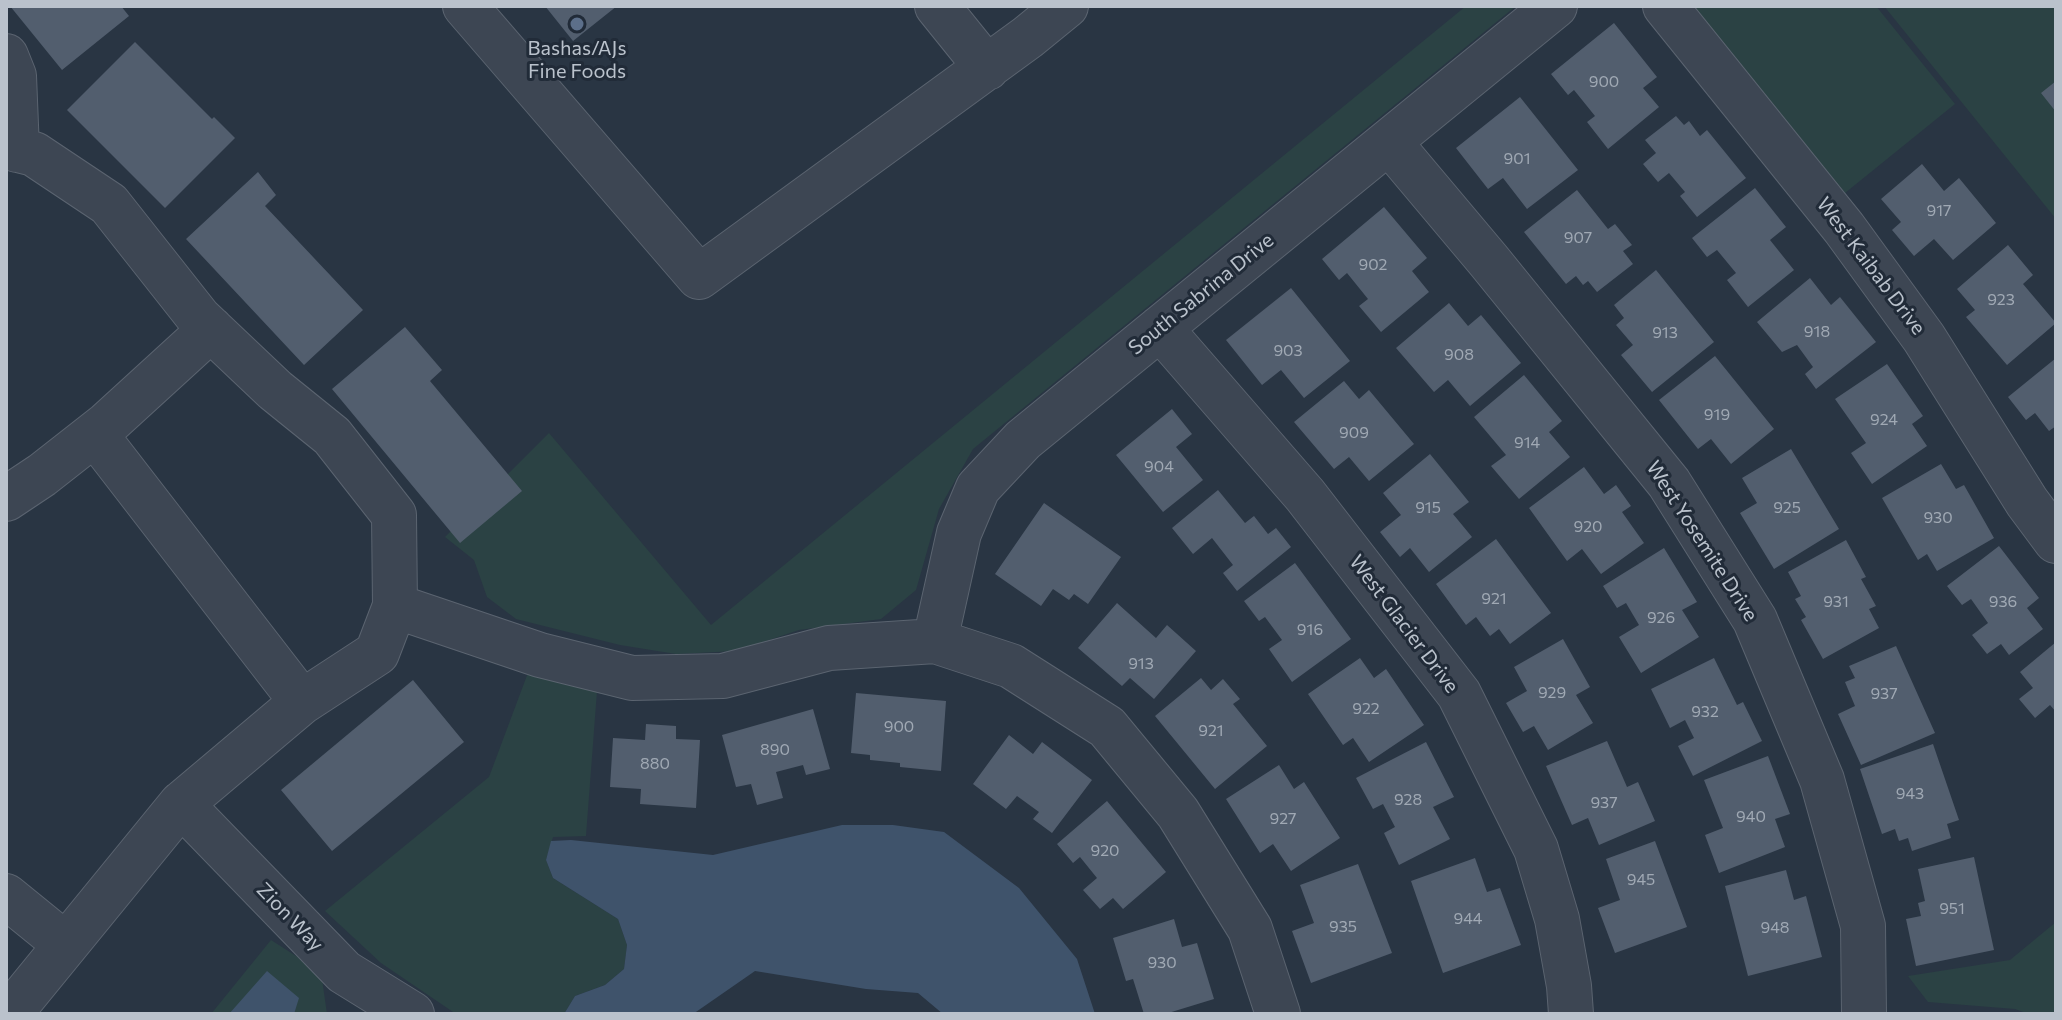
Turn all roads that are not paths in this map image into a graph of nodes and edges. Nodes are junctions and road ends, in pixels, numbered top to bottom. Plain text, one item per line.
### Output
1 (465, 6) edge
2 (937, 6) edge
3 (1066, 6) edge
4 (1555, 6) edge
5 (1665, 6) edge
6 (6, 56) edge
7 (987, 68) junction
8 (1389, 142) junction
9 (11, 148) edge
10 (1160, 328) junction
11 (211, 329) junction
12 (95, 434) junction
13 (6, 499) edge
14 (2056, 541) edge
15 (395, 606) junction
16 (935, 641) junction
17 (302, 702) junction
18 (181, 804) junction
19 (6, 896) edge
20 (65, 944) junction
21 (383, 1008) edge
22 (6, 1014) edge
23 (1278, 1014) edge
24 (1571, 1014) edge
25 (1864, 1014) edge

1 - 7 street
2 - 7 street
3 - 7 street
4 - 8 street, South Sabrina Drive
5 - 14 street, West Kaibab Drive
6 - 9 street
8 - 10 street, South Sabrina Drive
8 - 25 street, West Yosemite Drive
9 - 11 street
10 - 16 street, South Sabrina Drive
10 - 24 street, West Glacier Drive
11 - 12 street
11 - 15 street
12 - 13 street
12 - 17 street
15 - 16 street
15 - 17 street
16 - 23 street
17 - 18 street
18 - 20 street
18 - 21 street, Zion Way
19 - 20 street
20 - 22 street

